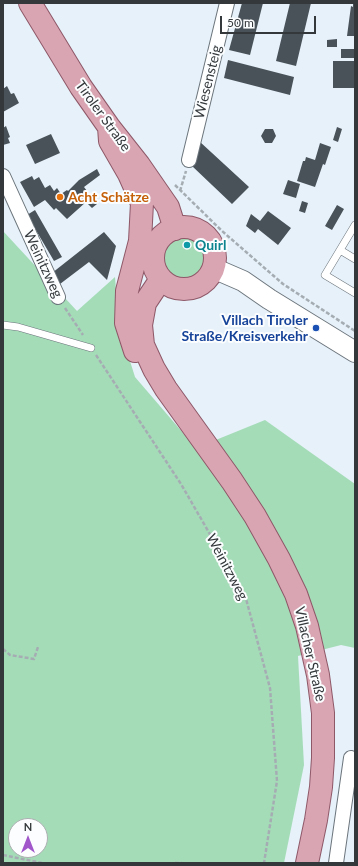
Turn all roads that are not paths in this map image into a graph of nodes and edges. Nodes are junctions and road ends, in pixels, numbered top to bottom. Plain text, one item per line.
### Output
1 (30, 3) edge
2 (227, 3) edge
3 (109, 127) junction
4 (189, 160) dead end
5 (3, 176) edge
6 (355, 225) edge
7 (175, 229) junction
8 (340, 250) junction
9 (355, 259) edge
10 (213, 268) junction
11 (161, 279) junction
12 (355, 293) edge
13 (58, 297) road end
14 (3, 325) edge
15 (353, 344) edge
16 (92, 348) road end
17 (166, 389) junction
18 (351, 758) dead end
19 (307, 863) edge
20 (336, 863) edge

1 - 3 main road, Tiroler Straße
2 - 4 street, Wiesensteig
3 - 7 main road, Tiroler Straße
3 - 17 main road
5 - 13 street, Weinitzweg
6 - 8 lane
7 - 10 main road
7 - 11 main road
8 - 9 lane
8 - 12 lane
10 - 11 main road
10 - 15 main road
11 - 17 main road
14 - 16 lane
17 - 19 main road, Villacher Straße
18 - 20 street

